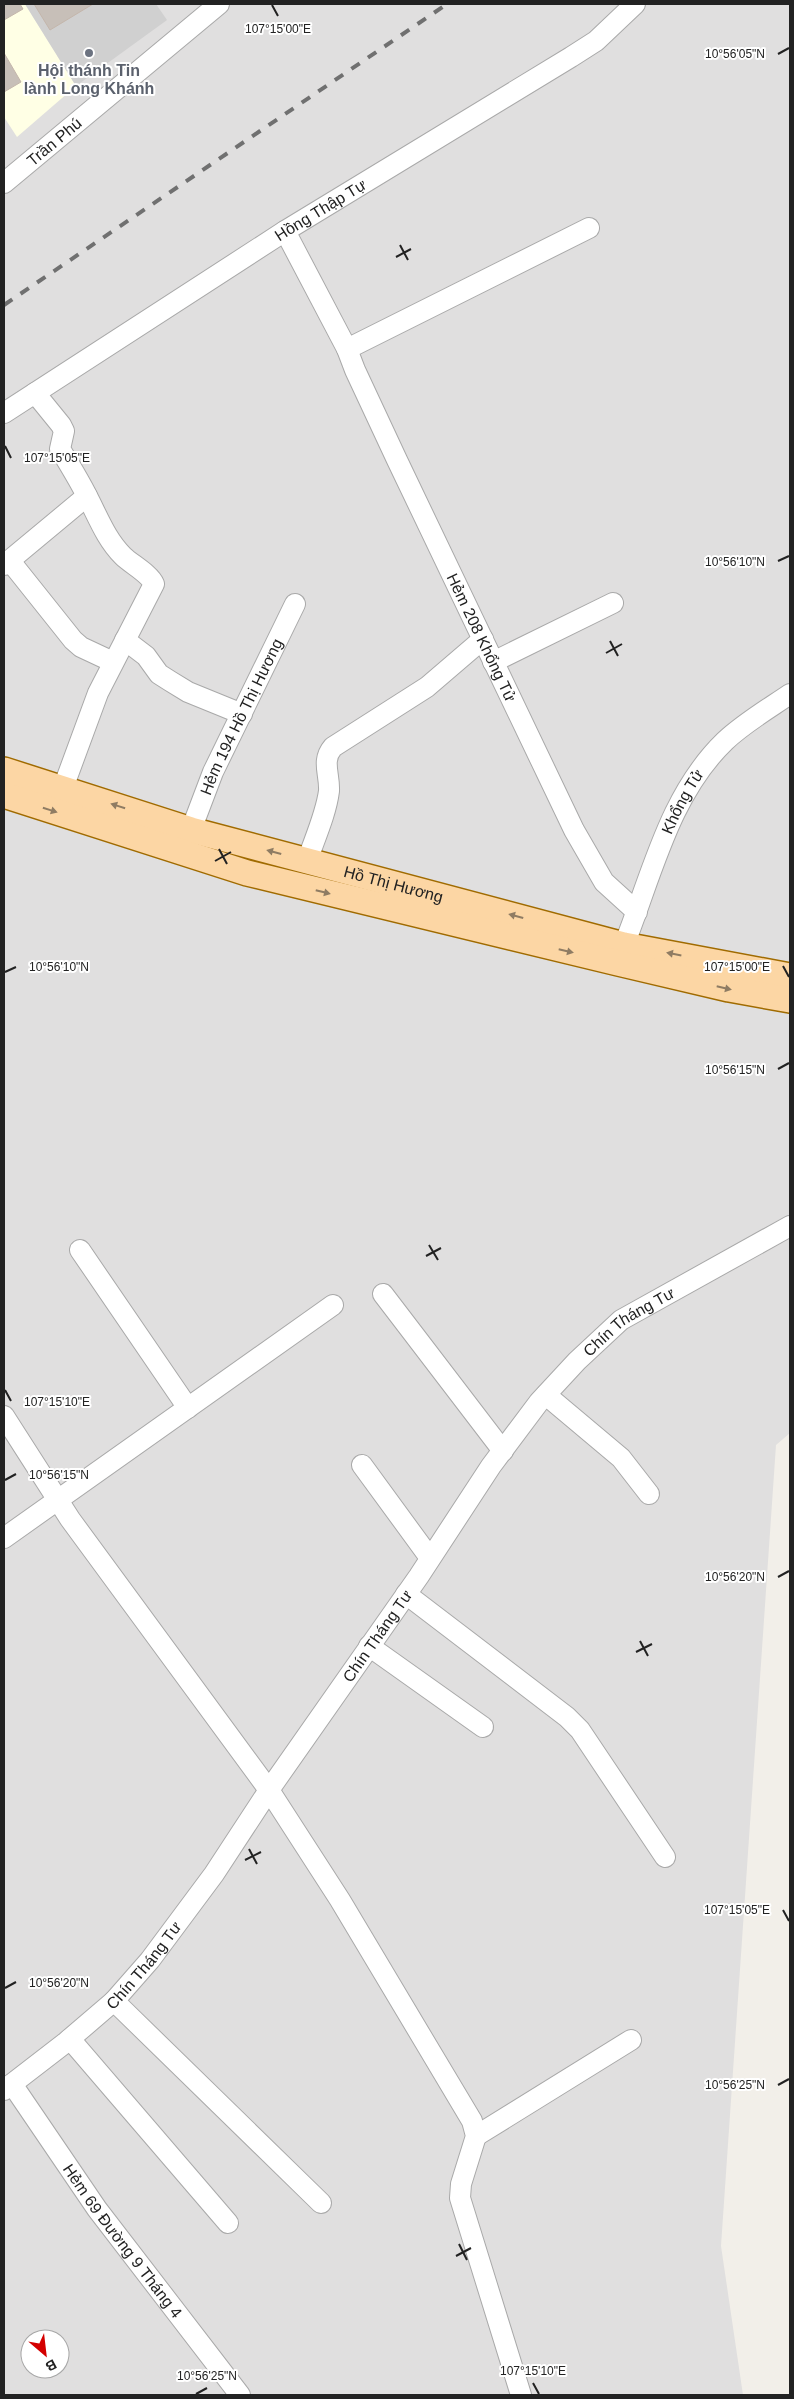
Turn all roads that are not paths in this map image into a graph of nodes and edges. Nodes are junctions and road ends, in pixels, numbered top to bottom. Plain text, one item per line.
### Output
1 (219, 4) edge
2 (635, 4) edge
3 (4, 183) edge
4 (589, 228) dead end
5 (285, 230) junction
6 (347, 349) junction
7 (35, 393) junction
8 (4, 413) edge
9 (87, 496) junction
10 (7, 563) edge
11 (613, 603) dead end
12 (295, 604) dead end
13 (483, 639) junction
14 (124, 640) junction
15 (113, 662) junction
16 (493, 662) junction
17 (790, 694) edge
18 (242, 714) junction
19 (4, 770) edge
20 (63, 788) junction
21 (4, 795) edge
22 (191, 830) junction
23 (307, 861) junction
24 (638, 912) junction
25 (624, 945) junction
26 (790, 976) edge
27 (790, 1000) edge
28 (790, 1226) edge
29 (80, 1250) dead end
30 (383, 1294) dead end
31 (333, 1305) dead end
32 (546, 1395) junction
33 (188, 1408) junction
34 (4, 1416) edge
35 (503, 1451) junction
36 (362, 1465) dead end
37 (649, 1494) dead end
38 (57, 1500) junction
39 (4, 1538) edge
40 (430, 1558) junction
41 (406, 1594) junction
42 (369, 1646) junction
43 (483, 1727) dead end
44 (269, 1790) junction
45 (665, 1857) dead end
46 (114, 2001) junction
47 (70, 2039) junction
48 (631, 2040) dead end
49 (8, 2087) edge
50 (476, 2136) junction
51 (321, 2203) dead end
52 (228, 2223) dead end
53 (240, 2395) edge
54 (521, 2395) edge

1 - 3 street, Trần Phú
2 - 5 street, Hồng Thập Tự
4 - 6 street
5 - 6 street, Hẻm 208 Khổng Tử
5 - 7 street, Hồng Thập Tự
6 - 13 street, Hẻm 208 Khổng Tử
7 - 8 street, Hồng Thập Tự
7 - 9 street
9 - 10 street
9 - 14 street
10 - 15 street
11 - 16 street
12 - 18 street, Hẻm 194 Hồ Thị Hương
13 - 16 street, Hẻm 208 Khổng Tử
13 - 23 street
14 - 15 street
14 - 18 street
15 - 20 street
16 - 24 street, Hẻm 208 Khổng Tử
17 - 24 street, Khổng Tử
18 - 22 street, Hẻm 194 Hồ Thị Hương
19 - 20 main road, Hồ Thị Hương
22 -> 20 main road, Hồ Thị Hương
21 -> 27 main road, Hồ Thị Hương
23 -> 22 main road, Hồ Thị Hương
25 -> 23 main road, Hồ Thị Hương
24 - 25 street, Khổng Tử
26 -> 25 main road, Hồ Thị Hương
28 - 32 street, Chín Tháng Tư
29 - 33 street
30 - 35 street
31 - 33 street
32 - 35 street, Chín Tháng Tư
32 - 37 street
33 - 38 street
34 - 38 street
35 - 40 street, Chín Tháng Tư
36 - 40 street
38 - 39 street
38 - 44 street
40 - 41 street, Chín Tháng Tư
41 - 42 street, Chín Tháng Tư
41 - 45 street
42 - 43 street
42 - 44 street, Chín Tháng Tư
44 - 46 street, Chín Tháng Tư
44 - 50 street
46 - 47 street, Chín Tháng Tư
46 - 51 street
47 - 49 street, Chín Tháng Tư
47 - 52 street
48 - 50 street
49 - 53 street, Hẻm 69 Đường 9 Tháng 4
50 - 54 street

